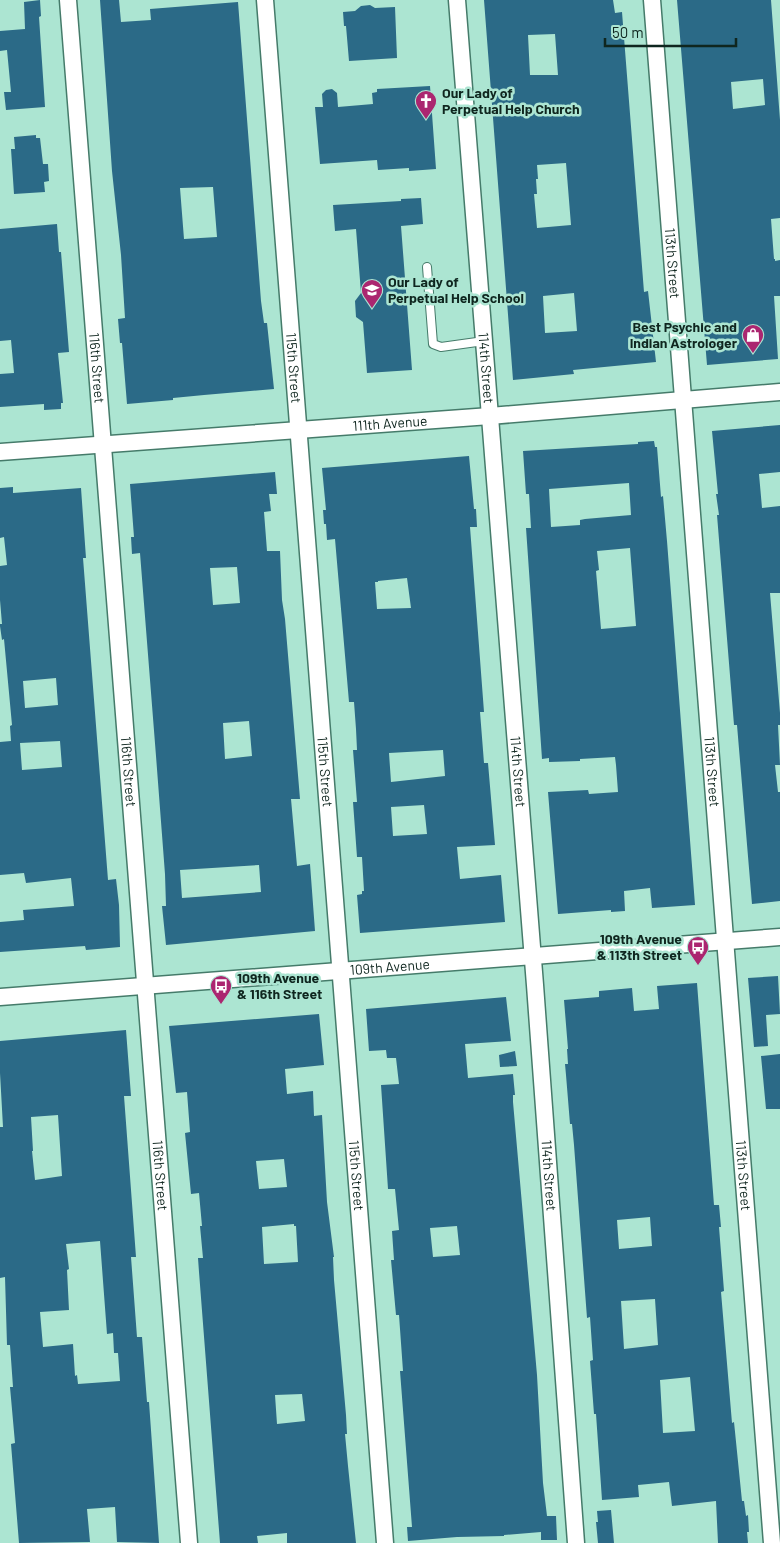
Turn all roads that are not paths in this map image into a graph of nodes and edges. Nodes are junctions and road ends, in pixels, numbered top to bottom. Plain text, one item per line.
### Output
1 (68, 0) edge
2 (265, 0) edge
3 (457, 0) edge
4 (652, 0) edge
5 (427, 267) dead end
6 (484, 341) junction
7 (780, 392) edge
8 (683, 400) junction
9 (490, 416) junction
10 (298, 429) junction
11 (103, 444) junction
12 (0, 452) edge
13 (780, 937) edge
14 (725, 941) junction
15 (533, 957) junction
16 (340, 972) junction
17 (145, 986) junction
18 (0, 997) edge
19 (189, 1543) edge
20 (385, 1543) edge
21 (576, 1543) edge
22 (772, 1543) edge

1 - 11 street, 116th Street
2 - 10 street, 115th Street
3 - 6 street, 114th Street
4 - 8 street, 113th Street
5 - 6 lane
6 - 9 street, 114th Street
7 - 8 street, 111th Avenue
8 - 9 street, 111th Avenue
8 - 14 street, 113th Street
9 - 10 street, 111th Avenue
9 - 15 street, 114th Street
10 - 11 street, 111th Avenue
10 - 16 street, 115th Street
11 - 12 street, 111th Avenue
11 - 17 street, 116th Street
13 - 14 street, 109th Avenue
14 - 15 street, 109th Avenue
14 - 22 street, 113th Street
15 - 16 street, 109th Avenue
15 - 21 street, 114th Street
16 - 17 street, 109th Avenue
16 - 20 street, 115th Street
17 - 18 street, 109th Avenue
17 - 19 street, 116th Street

